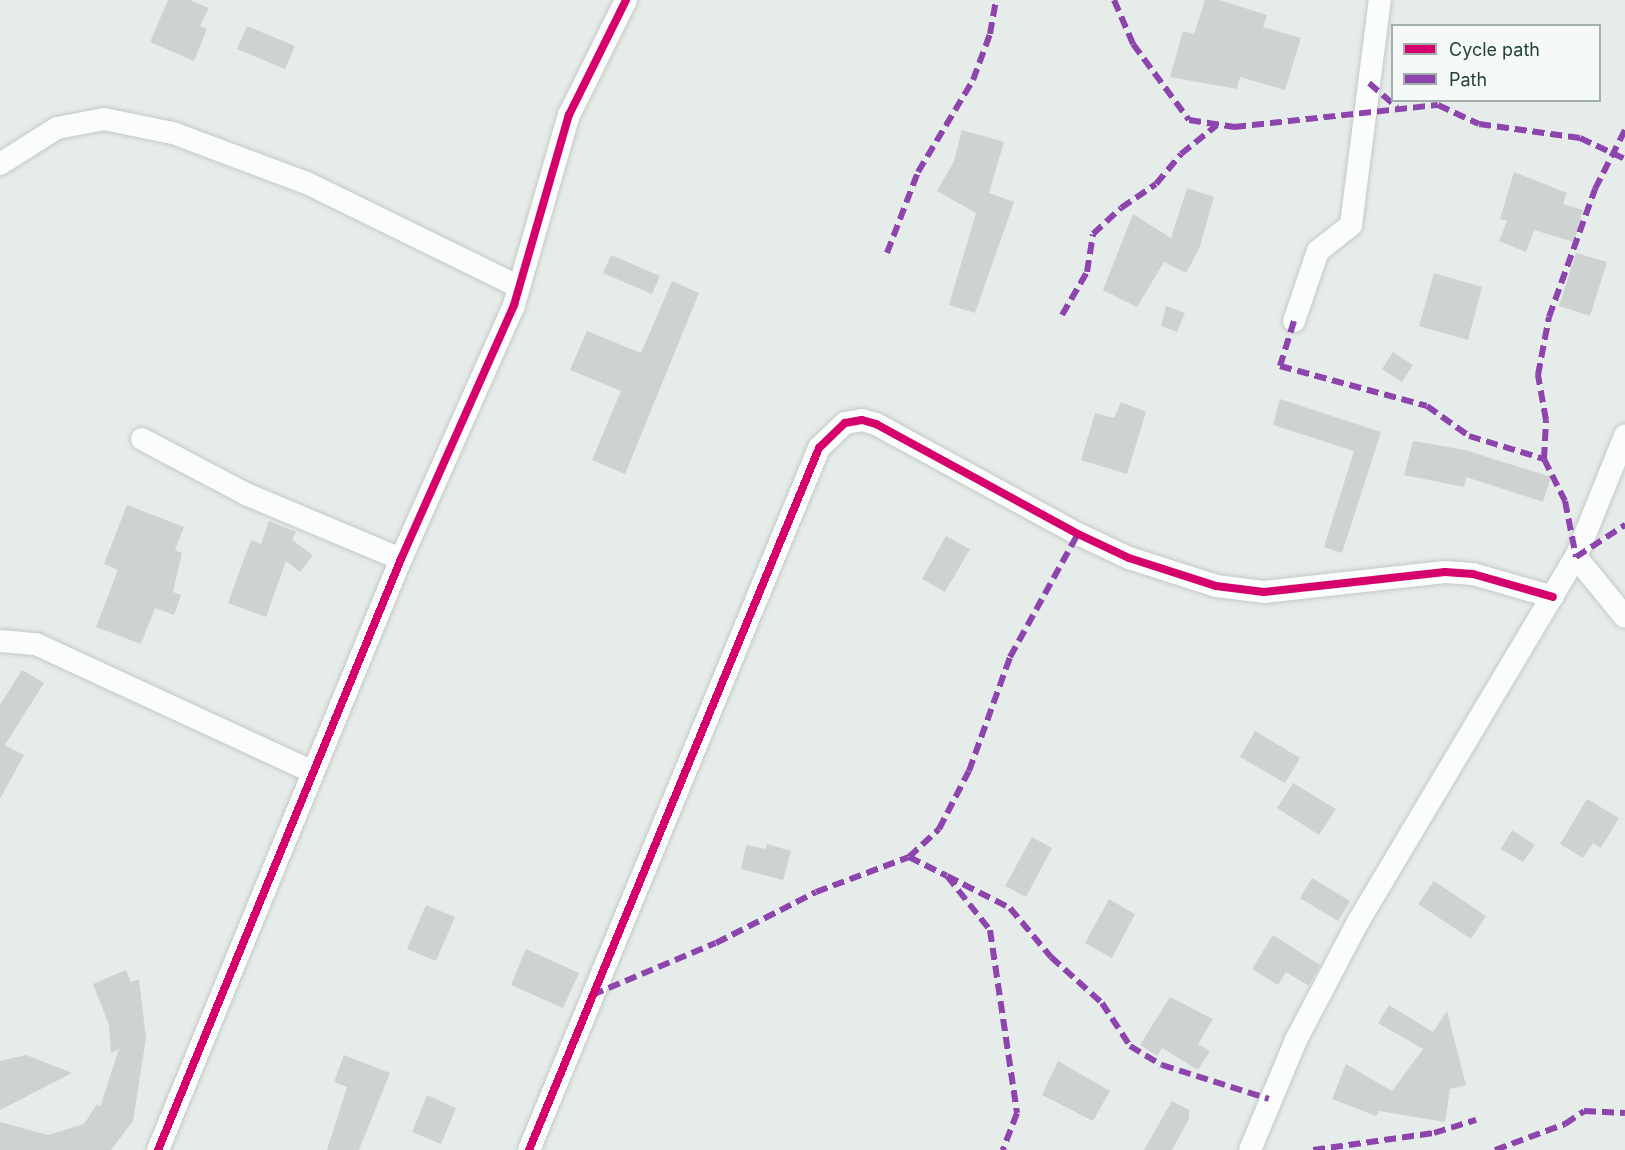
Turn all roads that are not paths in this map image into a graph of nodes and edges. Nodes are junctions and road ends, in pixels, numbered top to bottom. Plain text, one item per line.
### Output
1 (626, 0) edge
2 (1380, 0) edge
3 (0, 164) edge
4 (519, 286) junction
5 (1294, 321) dead end
6 (1625, 436) edge
7 (142, 439) dead end
8 (1576, 557) junction
9 (401, 558) junction
10 (1553, 597) junction
11 (1625, 617) edge
12 (0, 641) edge
13 (313, 772) junction
14 (158, 1150) edge
15 (529, 1150) edge
16 (1250, 1150) edge

1 - 4 street
2 - 5 street
3 - 4 street
4 - 9 street
6 - 8 street
7 - 9 street
8 - 10 street
8 - 11 street
9 - 13 street
10 - 15 street
10 - 16 street
12 - 13 street
13 - 14 street

